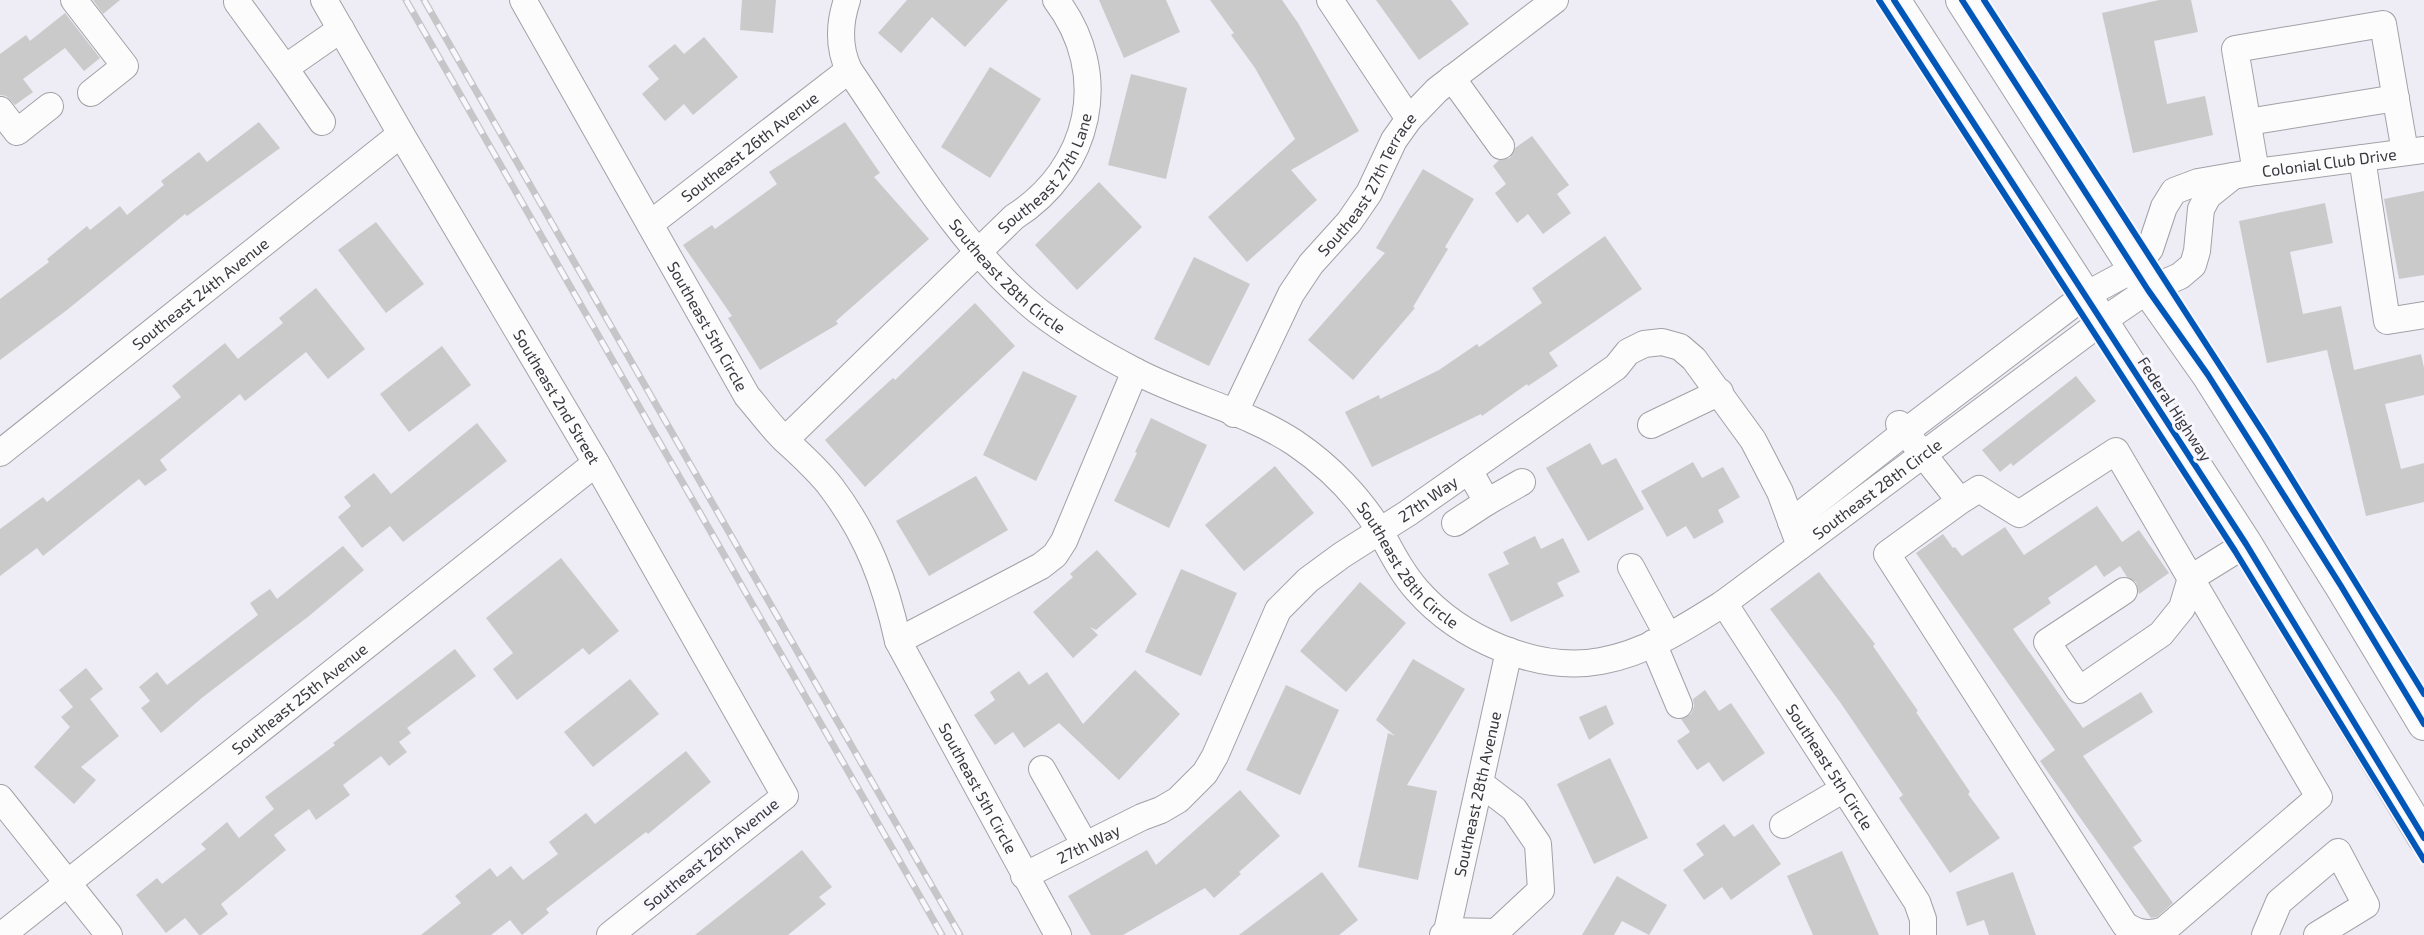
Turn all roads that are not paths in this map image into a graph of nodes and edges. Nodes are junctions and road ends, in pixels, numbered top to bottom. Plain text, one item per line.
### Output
1 (74, 0) edge
2 (324, 0) edge
3 (523, 0) edge
4 (847, 0) edge
5 (1056, 0) edge
6 (1330, 0) edge
7 (1555, 0) edge
8 (1894, 0) edge
9 (237, 2) dead end
10 (1960, 2) edge
11 (341, 28) junction
12 (285, 68) junction
13 (849, 70) junction
14 (1452, 78) junction
15 (91, 93) dead end
16 (2396, 98) junction
17 (50, 106) dead end
18 (0, 110) edge
19 (1409, 119) junction
20 (322, 122) dead end
21 (2248, 122) junction
22 (401, 134) junction
23 (1501, 146) dead end
24 (2415, 151) edge
25 (2362, 158) junction
26 (2245, 174) junction
27 (650, 224) junction
28 (979, 252) junction
29 (2141, 279) junction
30 (2084, 296) junction
31 (2424, 315) edge
32 (2101, 322) junction
33 (1135, 371) junction
34 (1720, 392) junction
35 (1234, 414) junction
36 (1651, 424) dead end
37 (1902, 428) junction
38 (785, 440) junction
39 (0, 453) edge
40 (1924, 453) junction
41 (596, 463) junction
42 (1469, 470) junction
43 (1522, 482) dead end
44 (1960, 501) junction
45 (1487, 502) junction
46 (1791, 522) junction
47 (1455, 523) dead end
48 (1380, 531) junction
49 (2246, 544) junction
50 (1800, 546) junction
51 (1631, 567) dead end
52 (2191, 578) junction
53 (2124, 591) dead end
54 (1724, 603) junction
55 (1660, 640) junction
56 (898, 641) junction
57 (1509, 651) junction
58 (1679, 705) dead end
59 (2424, 724) edge
60 (1042, 769) dead end
61 (1480, 783) junction
62 (1844, 789) junction
63 (785, 796) joint
64 (0, 798) edge
65 (1783, 825) dead end
66 (2424, 838) edge
67 (1085, 845) junction
68 (1024, 876) junction
69 (68, 884) junction
70 (1445, 933) edge
71 (2271, 934) edge
72 (2, 935) edge
73 (109, 935) edge
74 (610, 935) edge
75 (1058, 935) edge
76 (1923, 935) edge
77 (2317, 935) edge

1 - 15 street
2 - 11 street, Southeast 2nd Street
3 - 27 street, Southeast 5th Circle
4 - 13 street, Southeast 28th Circle
5 - 28 street, Southeast 27th Lane
6 - 19 street
7 - 14 street, Southeast 27th Terrace
8 - 30 main road, Federal Highway
9 - 12 street
10 - 29 main road
11 - 12 street
11 - 22 street, Southeast 2nd Street
12 - 20 street
13 - 27 street, Southeast 26th Avenue
13 - 28 street, Southeast 28th Circle
14 - 19 street, Southeast 27th Terrace
14 - 23 street
16 - 21 street
16 - 21 street
16 - 24 street
17 - 18 street
19 - 35 street, Southeast 27th Terrace
21 - 26 street
22 - 39 street, Southeast 24th Avenue
22 - 41 street, Southeast 2nd Street
24 - 25 street, Colonial Club Drive
25 - 26 street, Colonial Club Drive
25 - 31 street
26 - 29 street, Colonial Club Drive
26 - 29 street, Colonial Club Drive
27 - 38 street, Southeast 5th Circle
28 - 33 street, Southeast 28th Circle
28 - 38 street, Southeast 27th Lane
29 - 30 street, Southeast 28th Circle
29 - 32 street, Colonial Club Drive
29 - 59 main road
30 - 32 main road, Federal Highway
30 - 37 street, Southeast 28th Circle
32 - 40 street, Southeast 28th Circle
32 - 49 main road, Federal Highway
33 - 35 street, Southeast 28th Circle
33 - 56 street
34 - 36 street
34 - 42 street, 27th Way
34 - 46 street, 27th Way
35 - 48 street, Southeast 28th Circle
37 - 40 street
37 - 46 street, Southeast 28th Circle
38 - 56 street, Southeast 5th Circle
40 - 44 street
40 - 50 street, Southeast 28th Circle
41 - 63 street, Southeast 2nd Street
41 - 69 street, Southeast 25th Avenue
42 - 45 street
42 - 48 street, 27th Way
43 - 45 street
44 - 52 street
44 - 52 street
45 - 47 street
46 - 50 street, 27th Way
48 - 57 street, Southeast 28th Circle
48 - 67 street, 27th Way
49 - 52 street
49 - 66 main road, Federal Highway
50 - 54 street, Southeast 28th Circle
51 - 55 street
52 - 53 street
54 - 55 street, Southeast 28th Circle
54 - 62 street, Southeast 5th Circle
55 - 57 street, Southeast 28th Circle
55 - 58 street
56 - 68 street, Southeast 5th Circle
57 - 61 street, Southeast 28th Avenue
60 - 67 street
61 - 70 street, Southeast 28th Avenue
61 - 70 street
62 - 65 street
62 - 76 street, Southeast 5th Circle
63 - 74 street, Southeast 26th Avenue
64 - 69 street
67 - 68 street, 27th Way
68 - 75 street, Southeast 5th Circle
69 - 72 street, Southeast 25th Avenue
69 - 73 street
71 - 77 street

